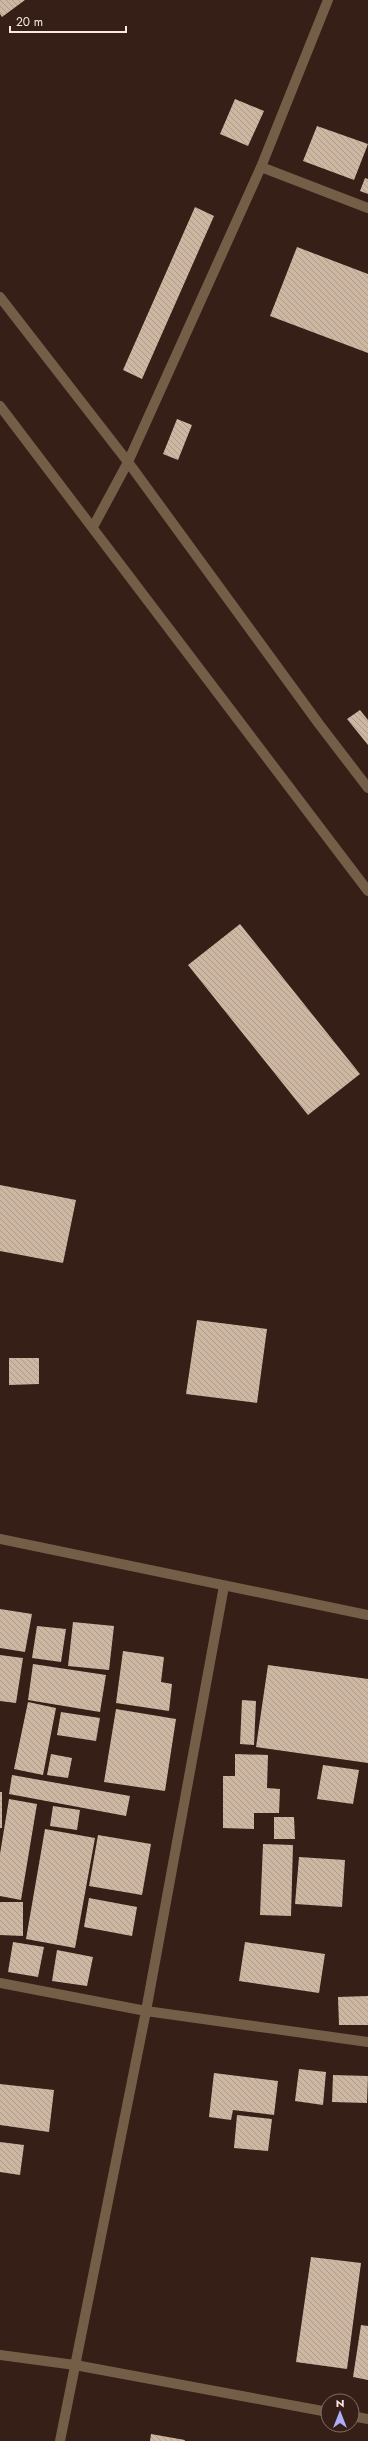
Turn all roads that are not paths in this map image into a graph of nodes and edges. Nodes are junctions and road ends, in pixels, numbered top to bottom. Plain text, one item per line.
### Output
1 (328, 0) edge
2 (261, 167) junction
3 (368, 208) edge
4 (0, 297) edge
5 (0, 406) edge
6 (128, 462) junction
7 (93, 527) junction
8 (368, 788) edge
9 (368, 891) edge
10 (0, 1539) edge
11 (224, 1586) junction
12 (368, 1615) edge
13 (0, 1983) edge
14 (146, 2011) junction
15 (368, 2042) edge
16 (0, 2355) edge
17 (75, 2365) junction
18 (320, 2411) edge
19 (60, 2441) edge

1 - 2 street
2 - 3 street
2 - 6 street
4 - 6 street
5 - 7 street
6 - 7 street
6 - 8 street
7 - 9 street
10 - 11 street
11 - 12 street
11 - 14 street
13 - 14 street
14 - 15 street
14 - 17 street
16 - 17 street
17 - 18 street
17 - 19 street

